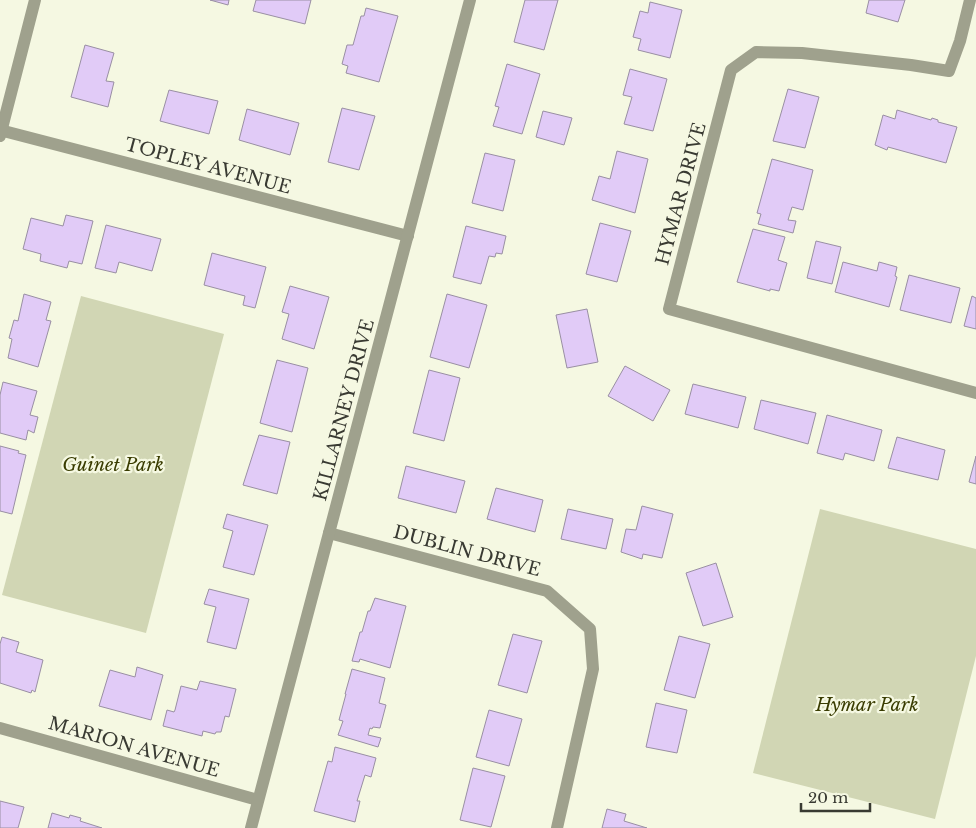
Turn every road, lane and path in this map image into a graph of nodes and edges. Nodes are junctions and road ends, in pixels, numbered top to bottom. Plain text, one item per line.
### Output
1 (35, 0) edge
2 (470, 0) edge
3 (970, 0) edge
4 (0, 132) edge
5 (408, 236) junction
6 (976, 393) edge
7 (329, 533) junction
8 (0, 728) edge
9 (258, 800) junction
10 (251, 828) edge
11 (556, 828) edge

1 - 4 street
2 - 5 street, KILLARNEY DRIVE
3 - 6 street, HYMAR DRIVE
4 - 5 street, TOPLEY AVENUE
5 - 7 street, KILLARNEY DRIVE
7 - 9 street, KILLARNEY DRIVE
7 - 11 street, DUBLIN DRIVE
8 - 9 street, MARION AVENUE
9 - 10 street, KILLARNEY DRIVE

